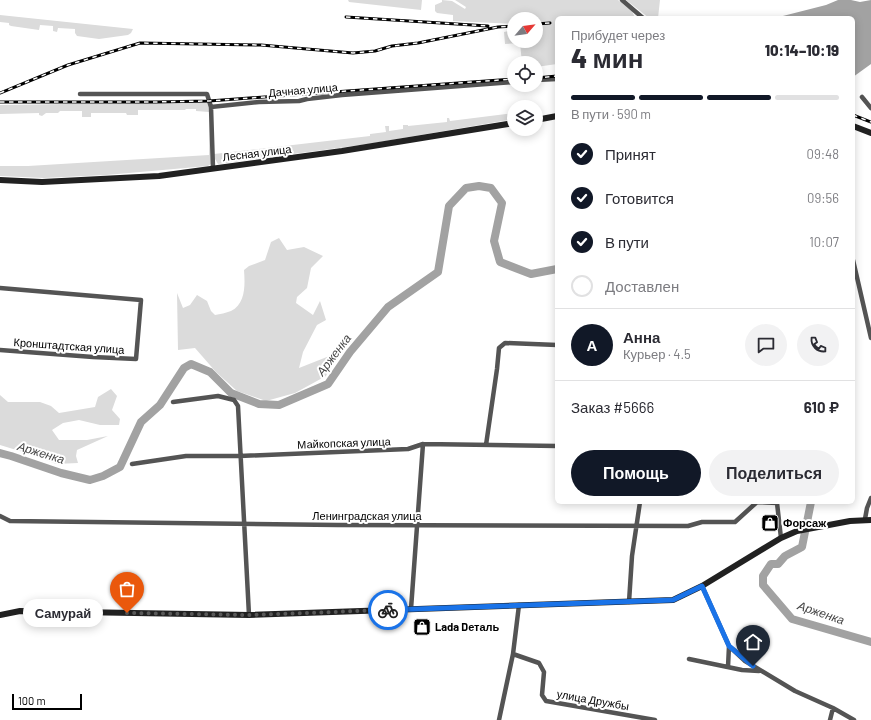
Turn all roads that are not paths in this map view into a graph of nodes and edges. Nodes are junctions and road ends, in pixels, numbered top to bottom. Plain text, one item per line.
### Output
1 (622, 0) edge
2 (641, 16) edge
3 (555, 79) edge
4 (543, 80) edge
5 (507, 83) edge
6 (80, 94) dead end
7 (862, 97) dead end
8 (211, 107) junction
9 (871, 108) edge
10 (555, 116) edge
11 (543, 119) edge
12 (507, 125) edge
13 (855, 127) edge
14 (871, 132) edge
15 (213, 168) junction
16 (0, 180) edge
17 (855, 269) edge
18 (0, 288) edge
19 (871, 338) edge
20 (555, 345) edge
21 (0, 350) edge
22 (173, 402) dead end
23 (423, 444) junction
24 (486, 445) junction
25 (555, 446) edge
26 (240, 456) junction
27 (132, 464) dead end
28 (871, 498) edge
29 (640, 504) edge
30 (755, 504) edge
31 (777, 504) edge
32 (0, 516) edge
33 (868, 520) edge
34 (244, 524) junction
35 (418, 525) junction
36 (636, 525) junction
37 (781, 538) junction
38 (702, 586) junction
39 (629, 602) junction
40 (520, 605) junction
41 (411, 609) junction
42 (0, 615) edge
43 (249, 615) junction
44 (729, 646) junction
45 (513, 654) junction
46 (689, 659) dead end
47 (728, 667) junction
48 (760, 671) junction
49 (833, 708) junction
50 (499, 720) edge
51 (655, 720) edge
52 (830, 720) edge
53 (854, 720) edge

1 - 2 street
3 - 4 street
5 - 8 street, Дачная улица
6 - 8 street
7 - 9 street
8 - 15 street
10 - 11 main road
12 - 15 main road, Лесная улица
13 - 14 main road
15 - 16 main road, Лесная улица
17 - 19 street
18 - 21 street, Кронштадтская улица
20 - 24 street
22 - 26 street
23 - 24 street, Майкопская улица
23 - 26 street, Майкопская улица
23 - 35 street
24 - 25 street, Майкопская улица
26 - 27 street, Майкопская улица
26 - 34 street
28 - 33 street
29 - 36 street
30 - 36 street, Ленинградская улица
31 - 37 street
32 - 34 street, Ленинградская улица
33 - 37 main road
34 - 35 street, Ленинградская улица
34 - 43 street
35 - 36 street, Ленинградская улица
35 - 41 street
36 - 39 street
37 - 38 main road
38 - 39 main road
38 - 44 street
39 - 40 main road
40 - 41 main road
40 - 45 street
41 - 43 main road
42 - 43 main road
44 - 47 street
44 - 48 street
45 - 50 street
45 - 51 street, улица Дружбы
46 - 47 street
47 - 48 street
48 - 49 street
49 - 52 street
49 - 53 street

